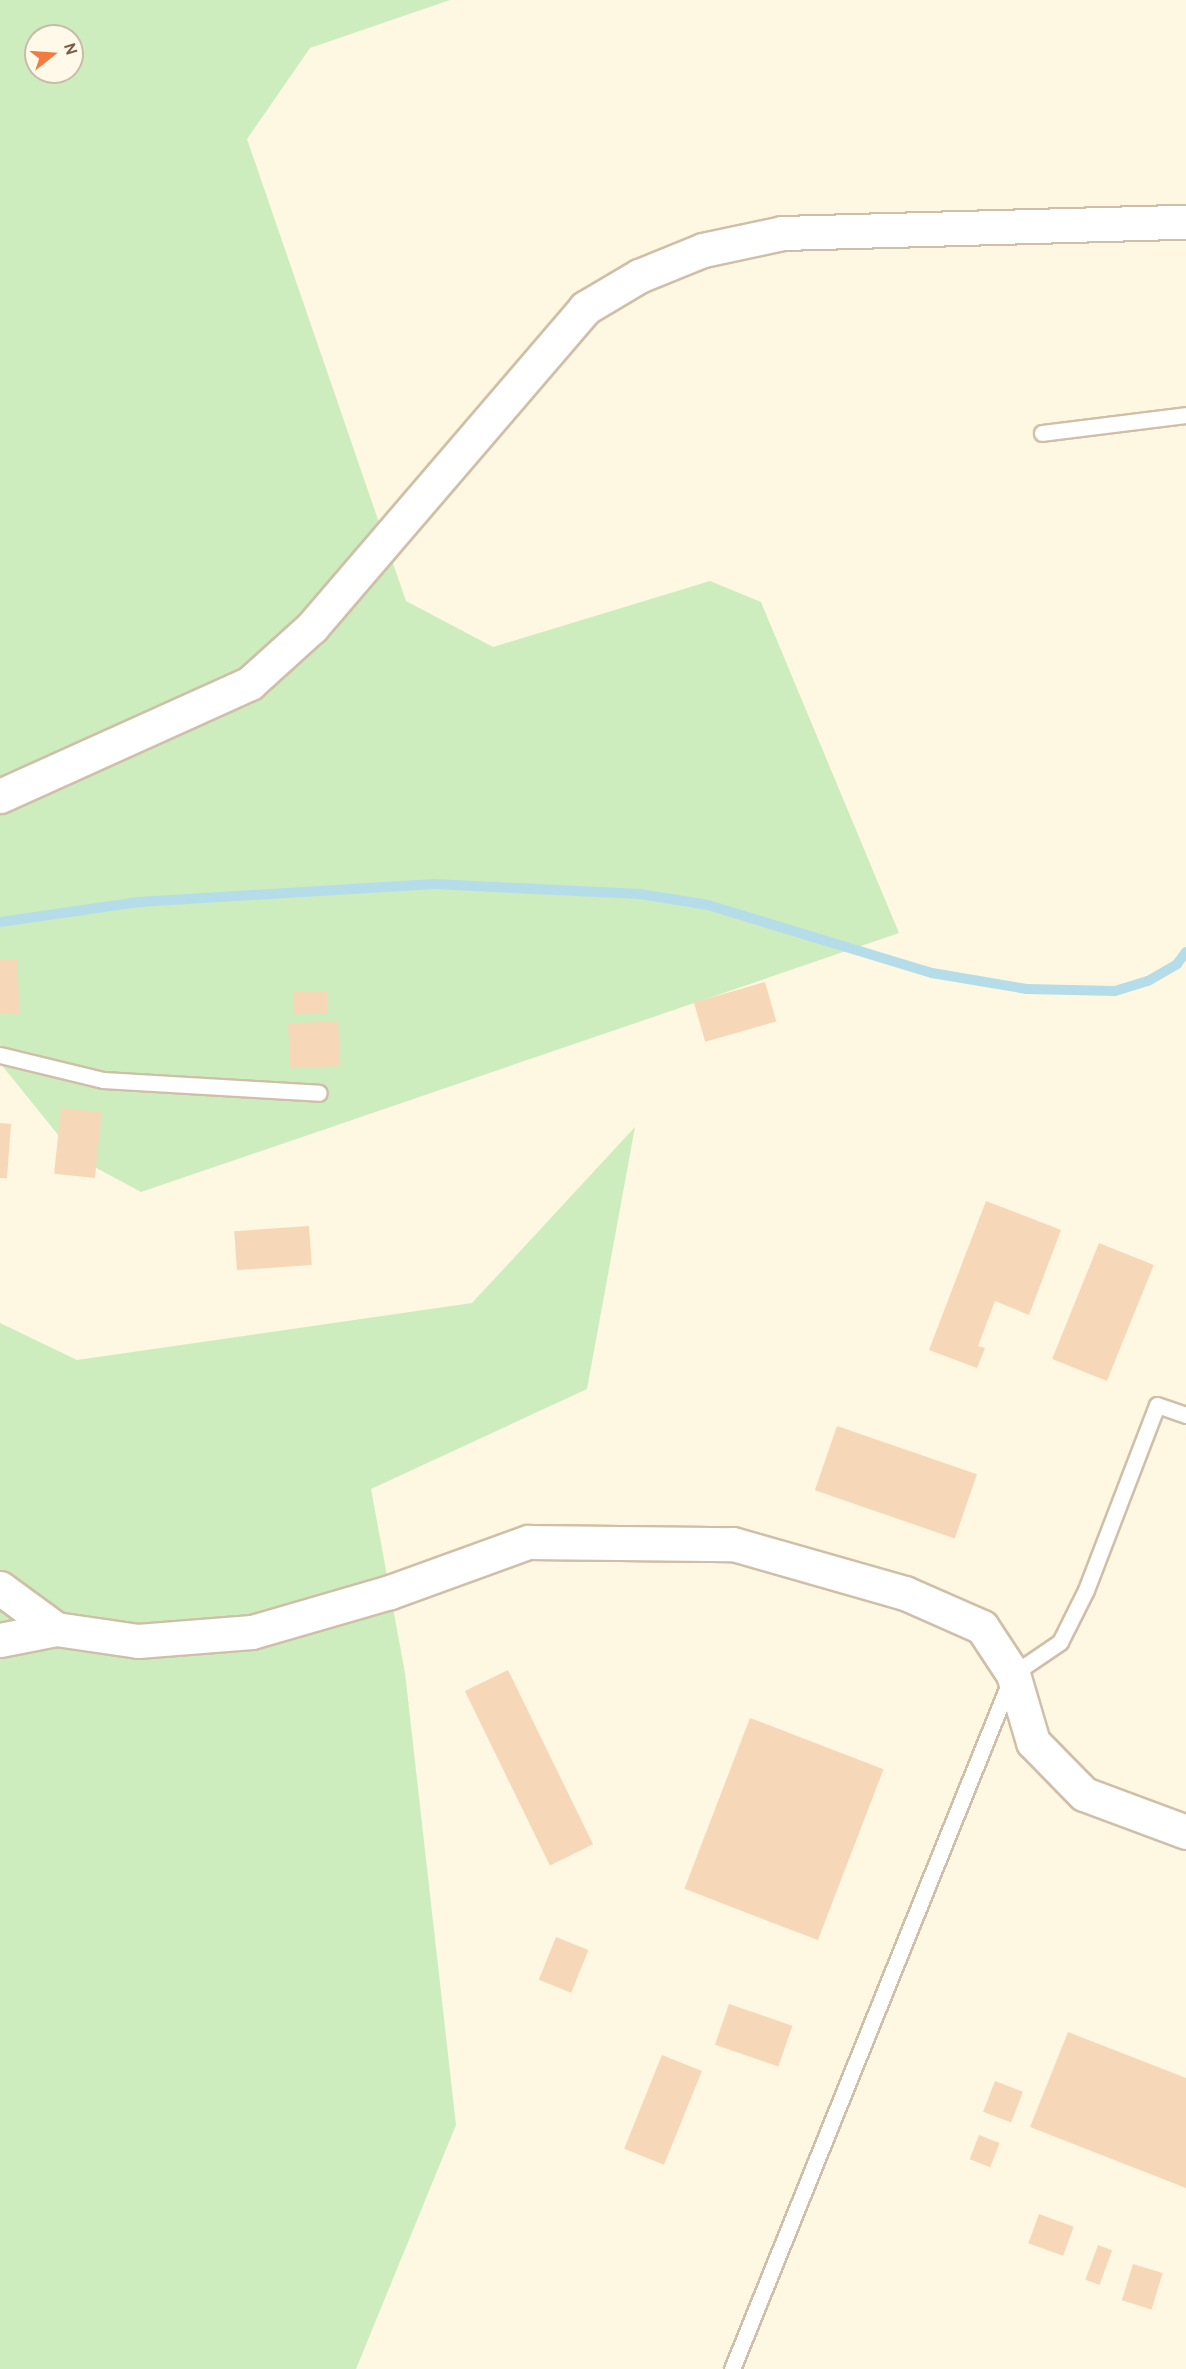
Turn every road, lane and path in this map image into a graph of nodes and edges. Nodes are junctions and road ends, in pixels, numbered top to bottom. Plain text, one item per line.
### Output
1 (1186, 222) edge
2 (1186, 415) edge
3 (1042, 433) dead end
4 (0, 796) edge
5 (0, 1055) edge
6 (319, 1093) dead end
7 (1186, 1415) edge
8 (0, 1588) edge
9 (56, 1629) junction
10 (0, 1640) edge
11 (1013, 1674) junction
12 (1186, 1832) edge
13 (732, 2369) edge

1 - 4 street
2 - 3 lane
5 - 6 lane
7 - 11 lane
8 - 9 street
9 - 10 street
9 - 11 street
11 - 12 street
11 - 13 lane

